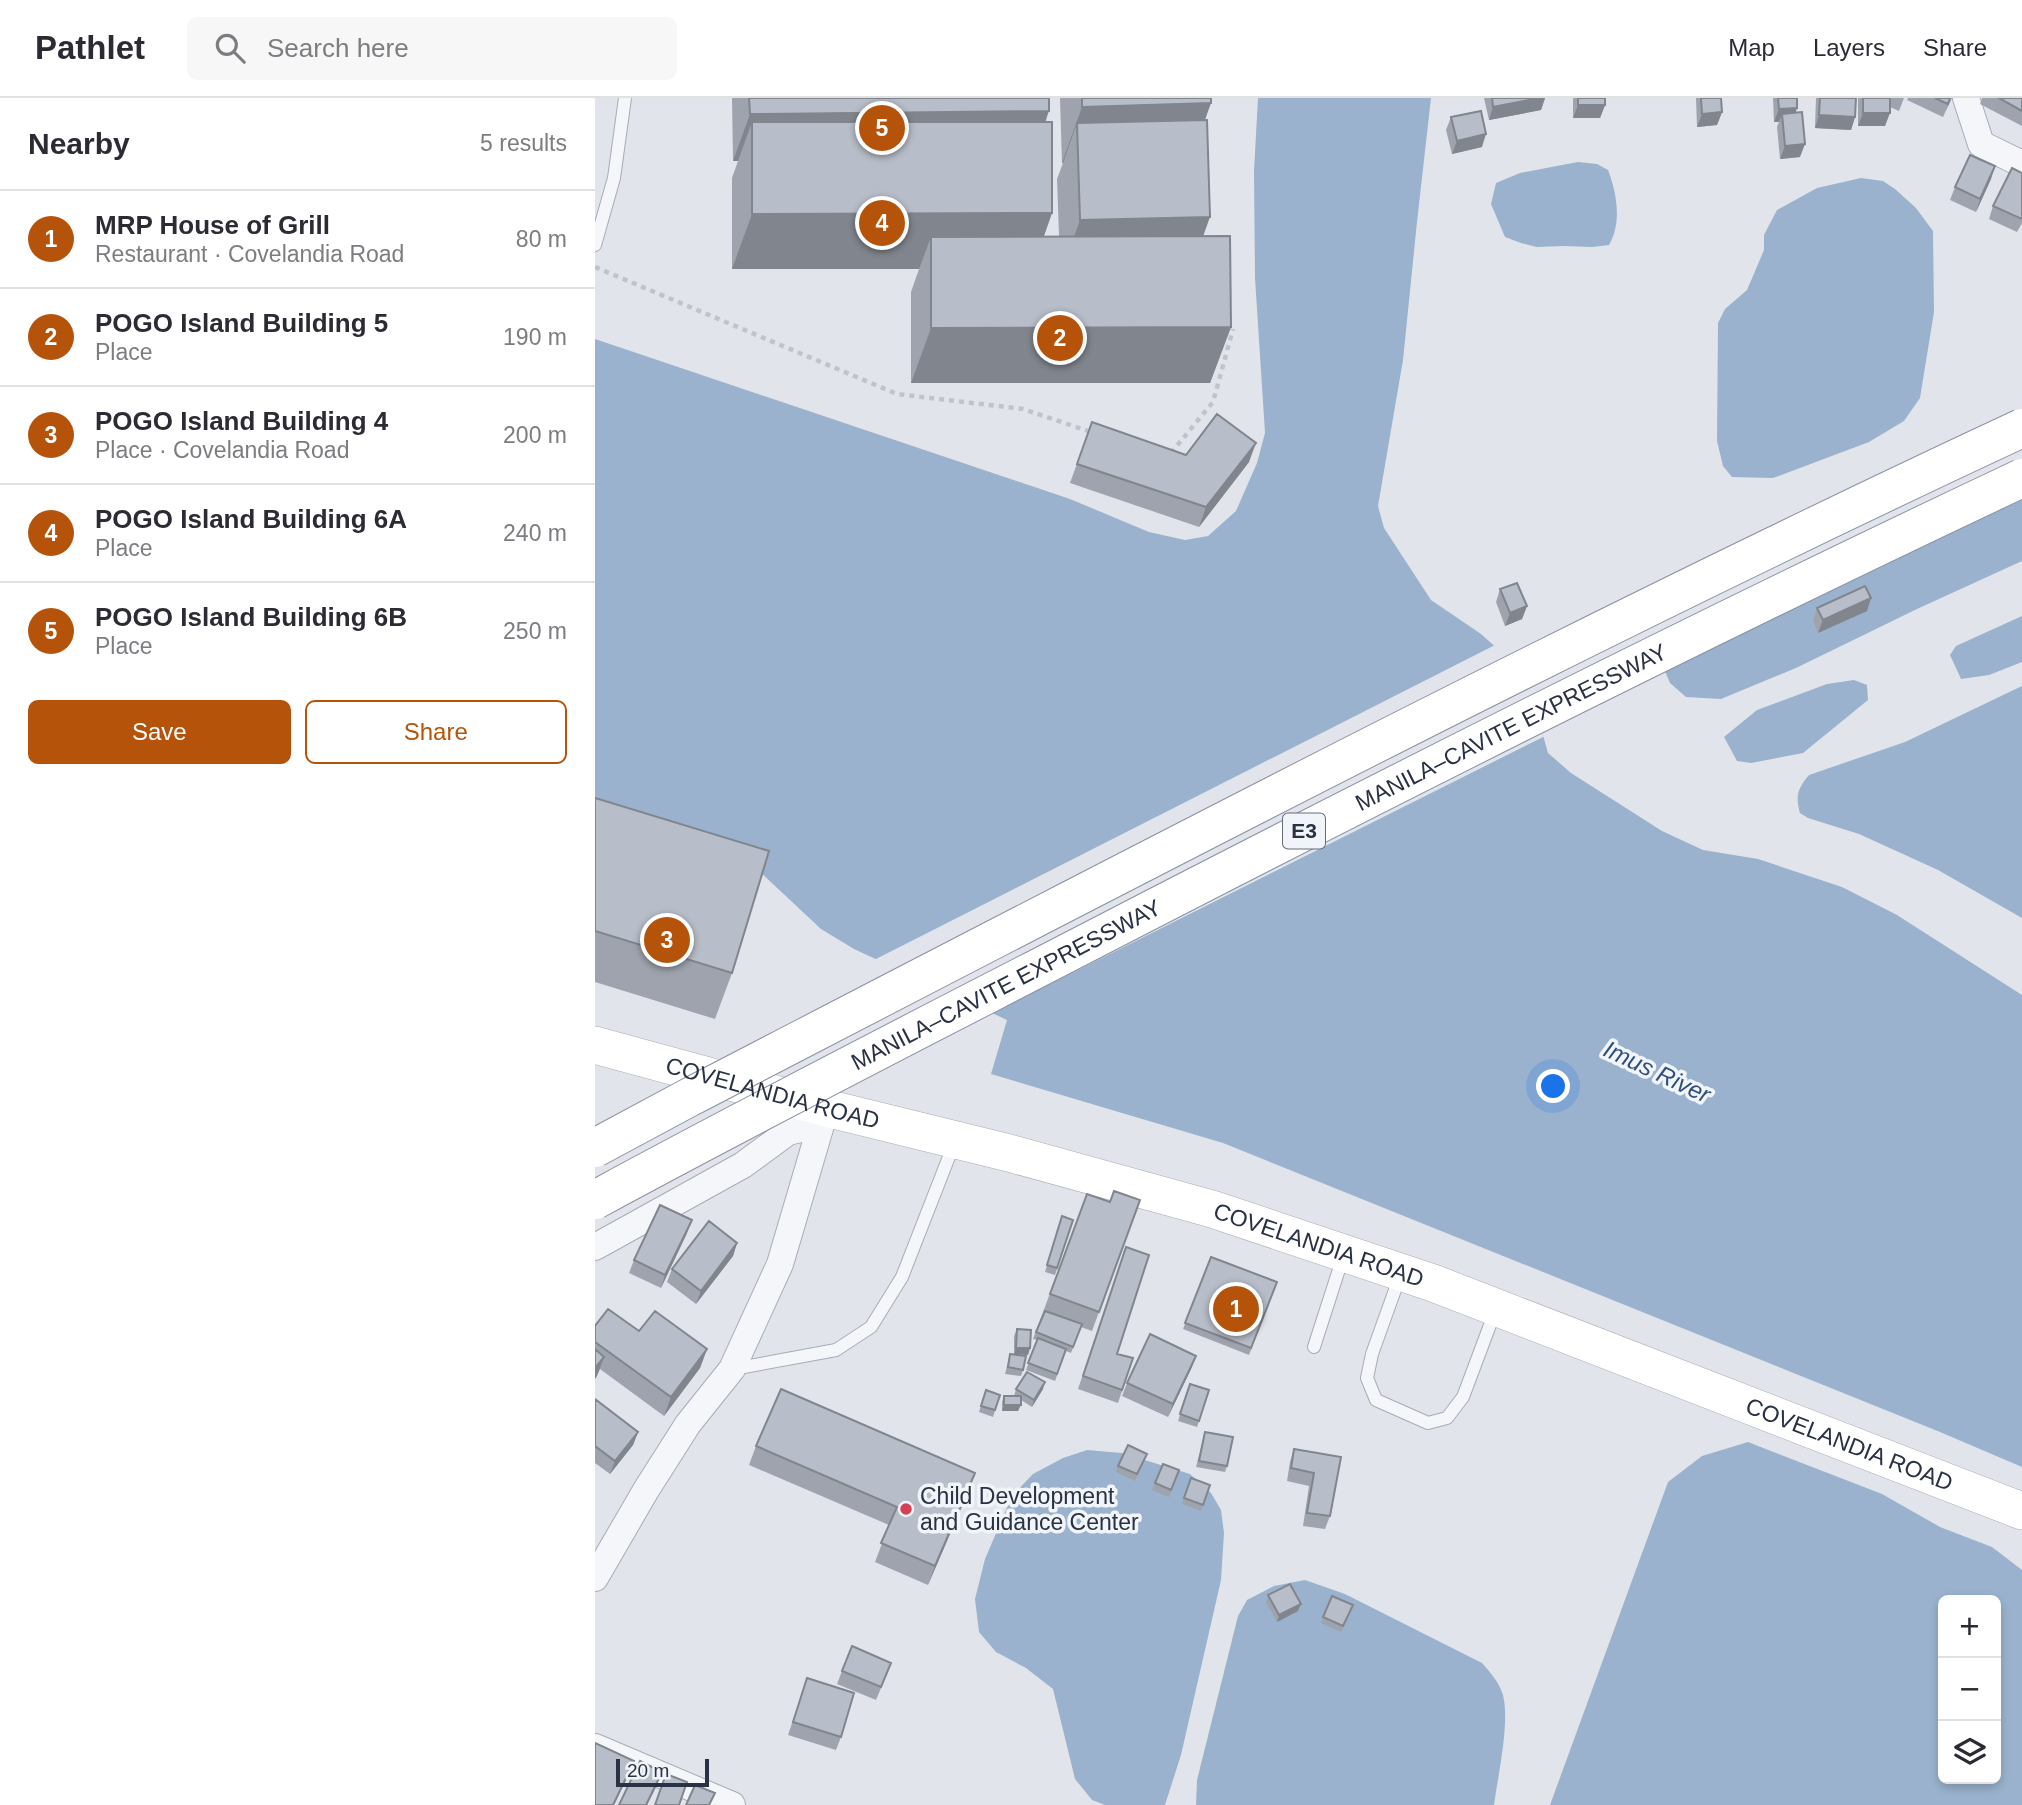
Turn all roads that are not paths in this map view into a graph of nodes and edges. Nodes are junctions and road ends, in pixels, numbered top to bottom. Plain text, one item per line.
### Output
1 (625, 98) edge
2 (1966, 98) edge
3 (2022, 164) edge
4 (595, 246) edge
5 (2022, 428) edge
6 (2022, 478) edge
7 (595, 1045) edge
8 (824, 1116) junction
9 (956, 1140) junction
10 (595, 1148) edge
11 (595, 1200) edge
12 (595, 1247) edge
13 (1344, 1253) junction
14 (1401, 1272) junction
15 (1497, 1307) junction
16 (1314, 1347) dead end
17 (732, 1369) junction
18 (2022, 1511) edge
19 (595, 1578) edge
20 (595, 1746) edge
21 (732, 1805) edge

1 - 4 lane
2 - 3 street
5 - 10 highway, MANILA–CAVITE EXPRESSWAY / E3, bridge
6 - 11 highway, MANILA–CAVITE EXPRESSWAY / E3, bridge
7 - 8 main road, COVELANDIA ROAD
8 - 9 main road, COVELANDIA ROAD
8 - 12 street
8 - 17 street
9 - 13 main road, COVELANDIA ROAD
9 - 17 lane
13 - 14 main road, COVELANDIA ROAD
13 - 16 lane
14 - 15 main road, COVELANDIA ROAD
14 - 15 lane
15 - 18 main road, COVELANDIA ROAD
17 - 19 street
20 - 21 street

